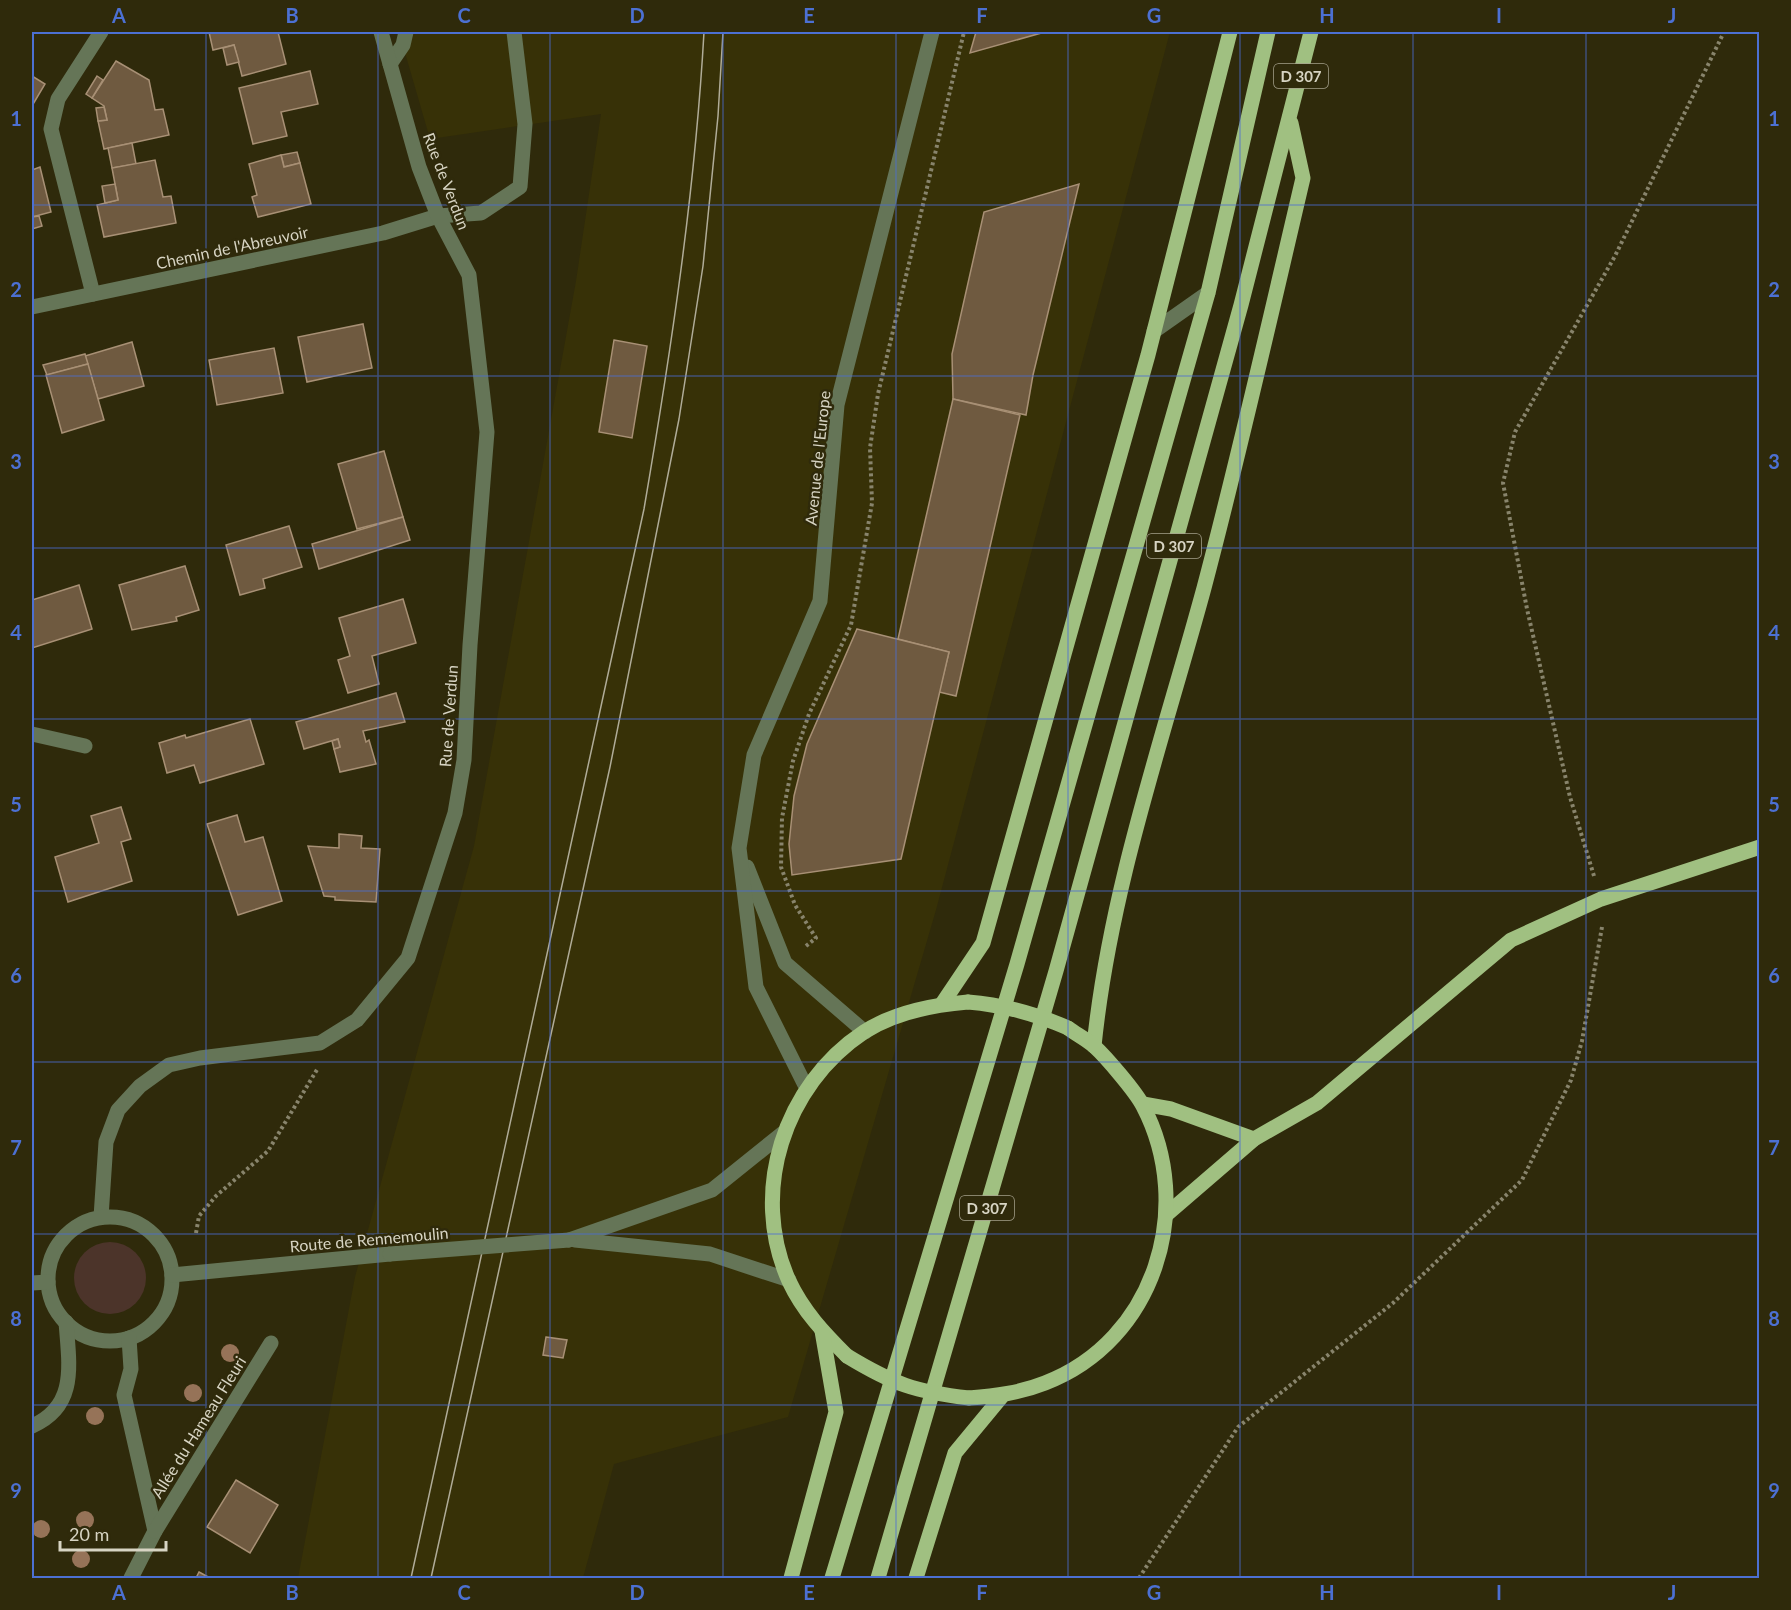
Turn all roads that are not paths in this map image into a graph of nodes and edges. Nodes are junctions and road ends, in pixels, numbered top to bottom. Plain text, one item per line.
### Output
1 (101, 32) edge
2 (381, 32) edge
3 (406, 32) edge
4 (514, 32) edge
5 (932, 32) edge
6 (1230, 32) edge
7 (1268, 32) edge
8 (1311, 32) edge
9 (390, 64) junction
10 (1290, 120) junction
11 (438, 216) junction
12 (1208, 293) junction
13 (93, 294) junction
14 (32, 307) edge
15 (1154, 331) junction
16 (32, 734) edge
17 (85, 746) dead end
18 (1760, 847) edge
19 (739, 848) junction
20 (942, 1004) junction
21 (865, 1032) junction
22 (1094, 1046) junction
23 (807, 1088) junction
24 (1143, 1104) junction
25 (783, 1134) junction
26 (1254, 1139) junction
27 (1167, 1214) junction
28 (101, 1217) junction
29 (569, 1240) junction
30 (172, 1275) junction
31 (789, 1280) junction
32 (48, 1282) junction
33 (32, 1283) edge
34 (66, 1322) junction
35 (822, 1331) junction
36 (129, 1338) junction
37 (271, 1343) dead end
38 (1004, 1395) junction
39 (32, 1426) edge
40 (155, 1531) junction
41 (131, 1578) edge
42 (791, 1578) edge
43 (832, 1578) edge
44 (878, 1578) edge
45 (916, 1578) edge

1 - 13 street
2 - 9 street, Rue de Verdun
3 - 9 street
4 - 11 street, Chemin de l'Abreuvoir
5 - 19 street, Avenue de l'Europe
6 - 15 main road
7 - 12 main road, D 307
8 - 10 main road, D 307
9 - 11 street, Rue de Verdun
10 - 22 main road, D 307
10 - 44 main road, D 307
11 - 13 street, Chemin de l'Abreuvoir
11 - 28 street, Rue de Verdun
12 - 15 street
12 - 43 main road, D 307
13 - 14 street, Chemin de l'Abreuvoir
15 - 20 main road
16 - 17 street
18 - 26 main road
19 - 21 street
19 - 23 street
20 - 21 main road
20 - 22 main road, bridge
21 - 23 main road
22 - 24 main road
23 - 25 main road
24 - 26 main road
24 - 27 main road
25 - 29 street, Route de Rennemoulin
25 - 31 main road
26 - 27 main road
27 - 38 main road
28 - 30 street
28 - 32 street
29 - 30 street, Route de Rennemoulin, bridge
29 - 31 street, Route de Rennemoulin
30 - 36 street
31 - 35 main road
32 - 33 street
32 - 34 street
34 - 36 street
34 - 39 street
35 - 38 main road, bridge
35 - 42 main road
36 - 40 street, Allée du Hameau Fleuri
37 - 40 street, Allée du Hameau Fleuri
38 - 45 main road
40 - 41 street, Allée du Hameau Fleuri

